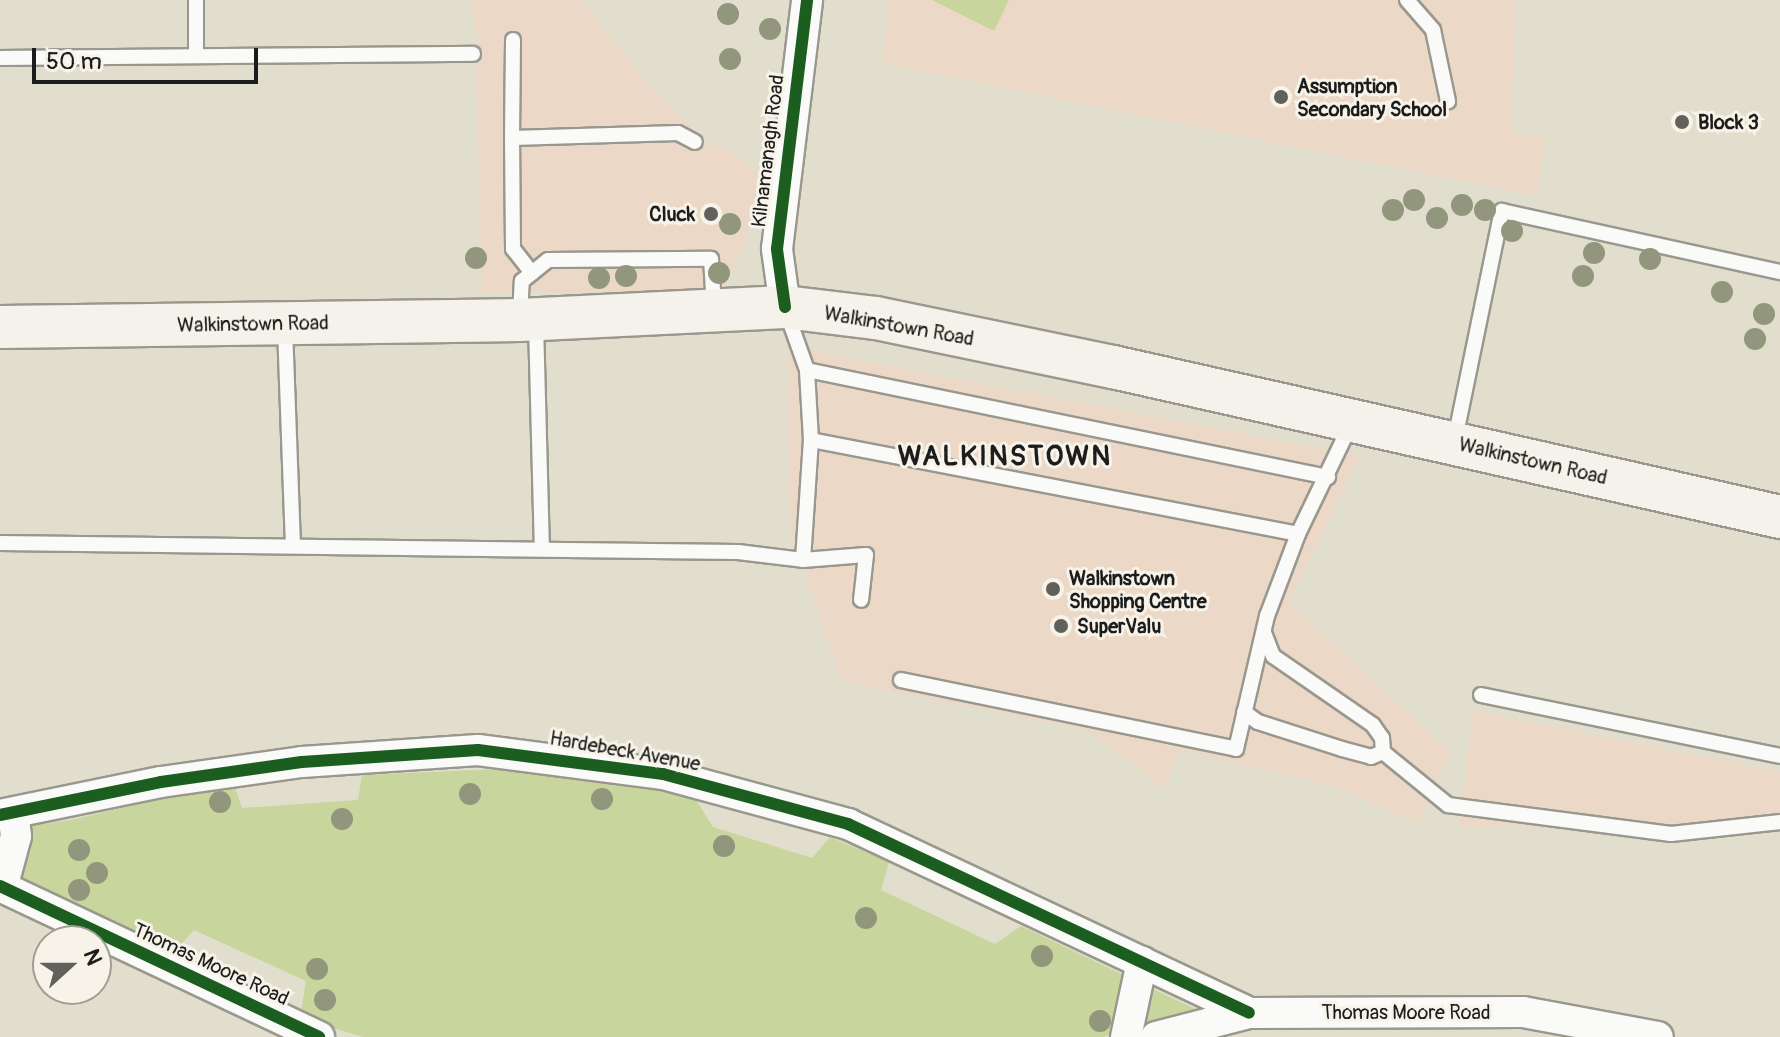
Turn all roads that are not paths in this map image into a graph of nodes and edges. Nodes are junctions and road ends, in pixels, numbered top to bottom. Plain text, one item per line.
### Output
1 (196, 0) edge
2 (807, 0) edge
3 (1407, 0) edge
4 (513, 40) dead end
5 (473, 54) dead end
6 (196, 56) junction
7 (0, 58) edge
8 (1448, 101) dead end
9 (512, 138) junction
10 (695, 142) dead end
11 (1780, 272) edge
12 (532, 273) junction
13 (785, 307) junction
14 (714, 310) junction
15 (528, 319) junction
16 (285, 323) junction
17 (0, 327) edge
18 (807, 370) junction
19 (1353, 418) junction
20 (811, 440) junction
21 (1454, 443) junction
22 (1328, 477) junction
23 (1780, 517) edge
24 (1298, 534) junction
25 (0, 543) edge
26 (293, 544) junction
27 (542, 548) junction
28 (803, 560) junction
29 (861, 600) dead end
30 (1264, 632) junction
31 (901, 680) dead end
32 (1481, 695) dead end
33 (1244, 712) junction
34 (1383, 752) junction
35 (1780, 756) edge
36 (7, 814) edge
37 (1780, 822) edge
38 (1, 887) edge
39 (1142, 962) junction
40 (1249, 1013) junction
41 (319, 1037) edge
42 (1126, 1037) edge
43 (1156, 1037) edge
44 (1658, 1037) edge

1 - 6 lane
2 - 13 street, Kilnamanagh Road
3 - 8 lane
4 - 9 lane
5 - 6 lane
6 - 7 lane
9 - 10 lane
9 - 12 lane
11 - 21 lane
12 - 14 lane
12 - 15 lane
13 - 14 main road, Walkinstown Road
13 - 18 lane
13 - 19 main road, Walkinstown Road
14 - 15 main road, Walkinstown Road
15 - 16 main road, Walkinstown Road
15 - 27 lane
16 - 17 main road, Walkinstown Road
16 - 26 lane
18 - 20 lane
18 - 22 lane
19 - 21 main road, Walkinstown Road
19 - 22 lane
20 - 24 lane
20 - 28 lane
21 - 23 main road, Walkinstown Road
22 - 24 lane
24 - 30 lane
25 - 26 lane
26 - 27 lane
27 - 28 lane
28 - 29 lane
30 - 33 lane
30 - 34 lane
31 - 33 lane
32 - 35 lane
33 - 34 lane
34 - 37 lane
36 - 38 street, Hardebeck Avenue
36 - 39 street, Hardebeck Avenue
38 - 41 street, Thomas Moore Road
39 - 40 street, Hardebeck Avenue
39 - 42 street
40 - 43 street, Thomas Moore Road
40 - 44 street, Thomas Moore Road

